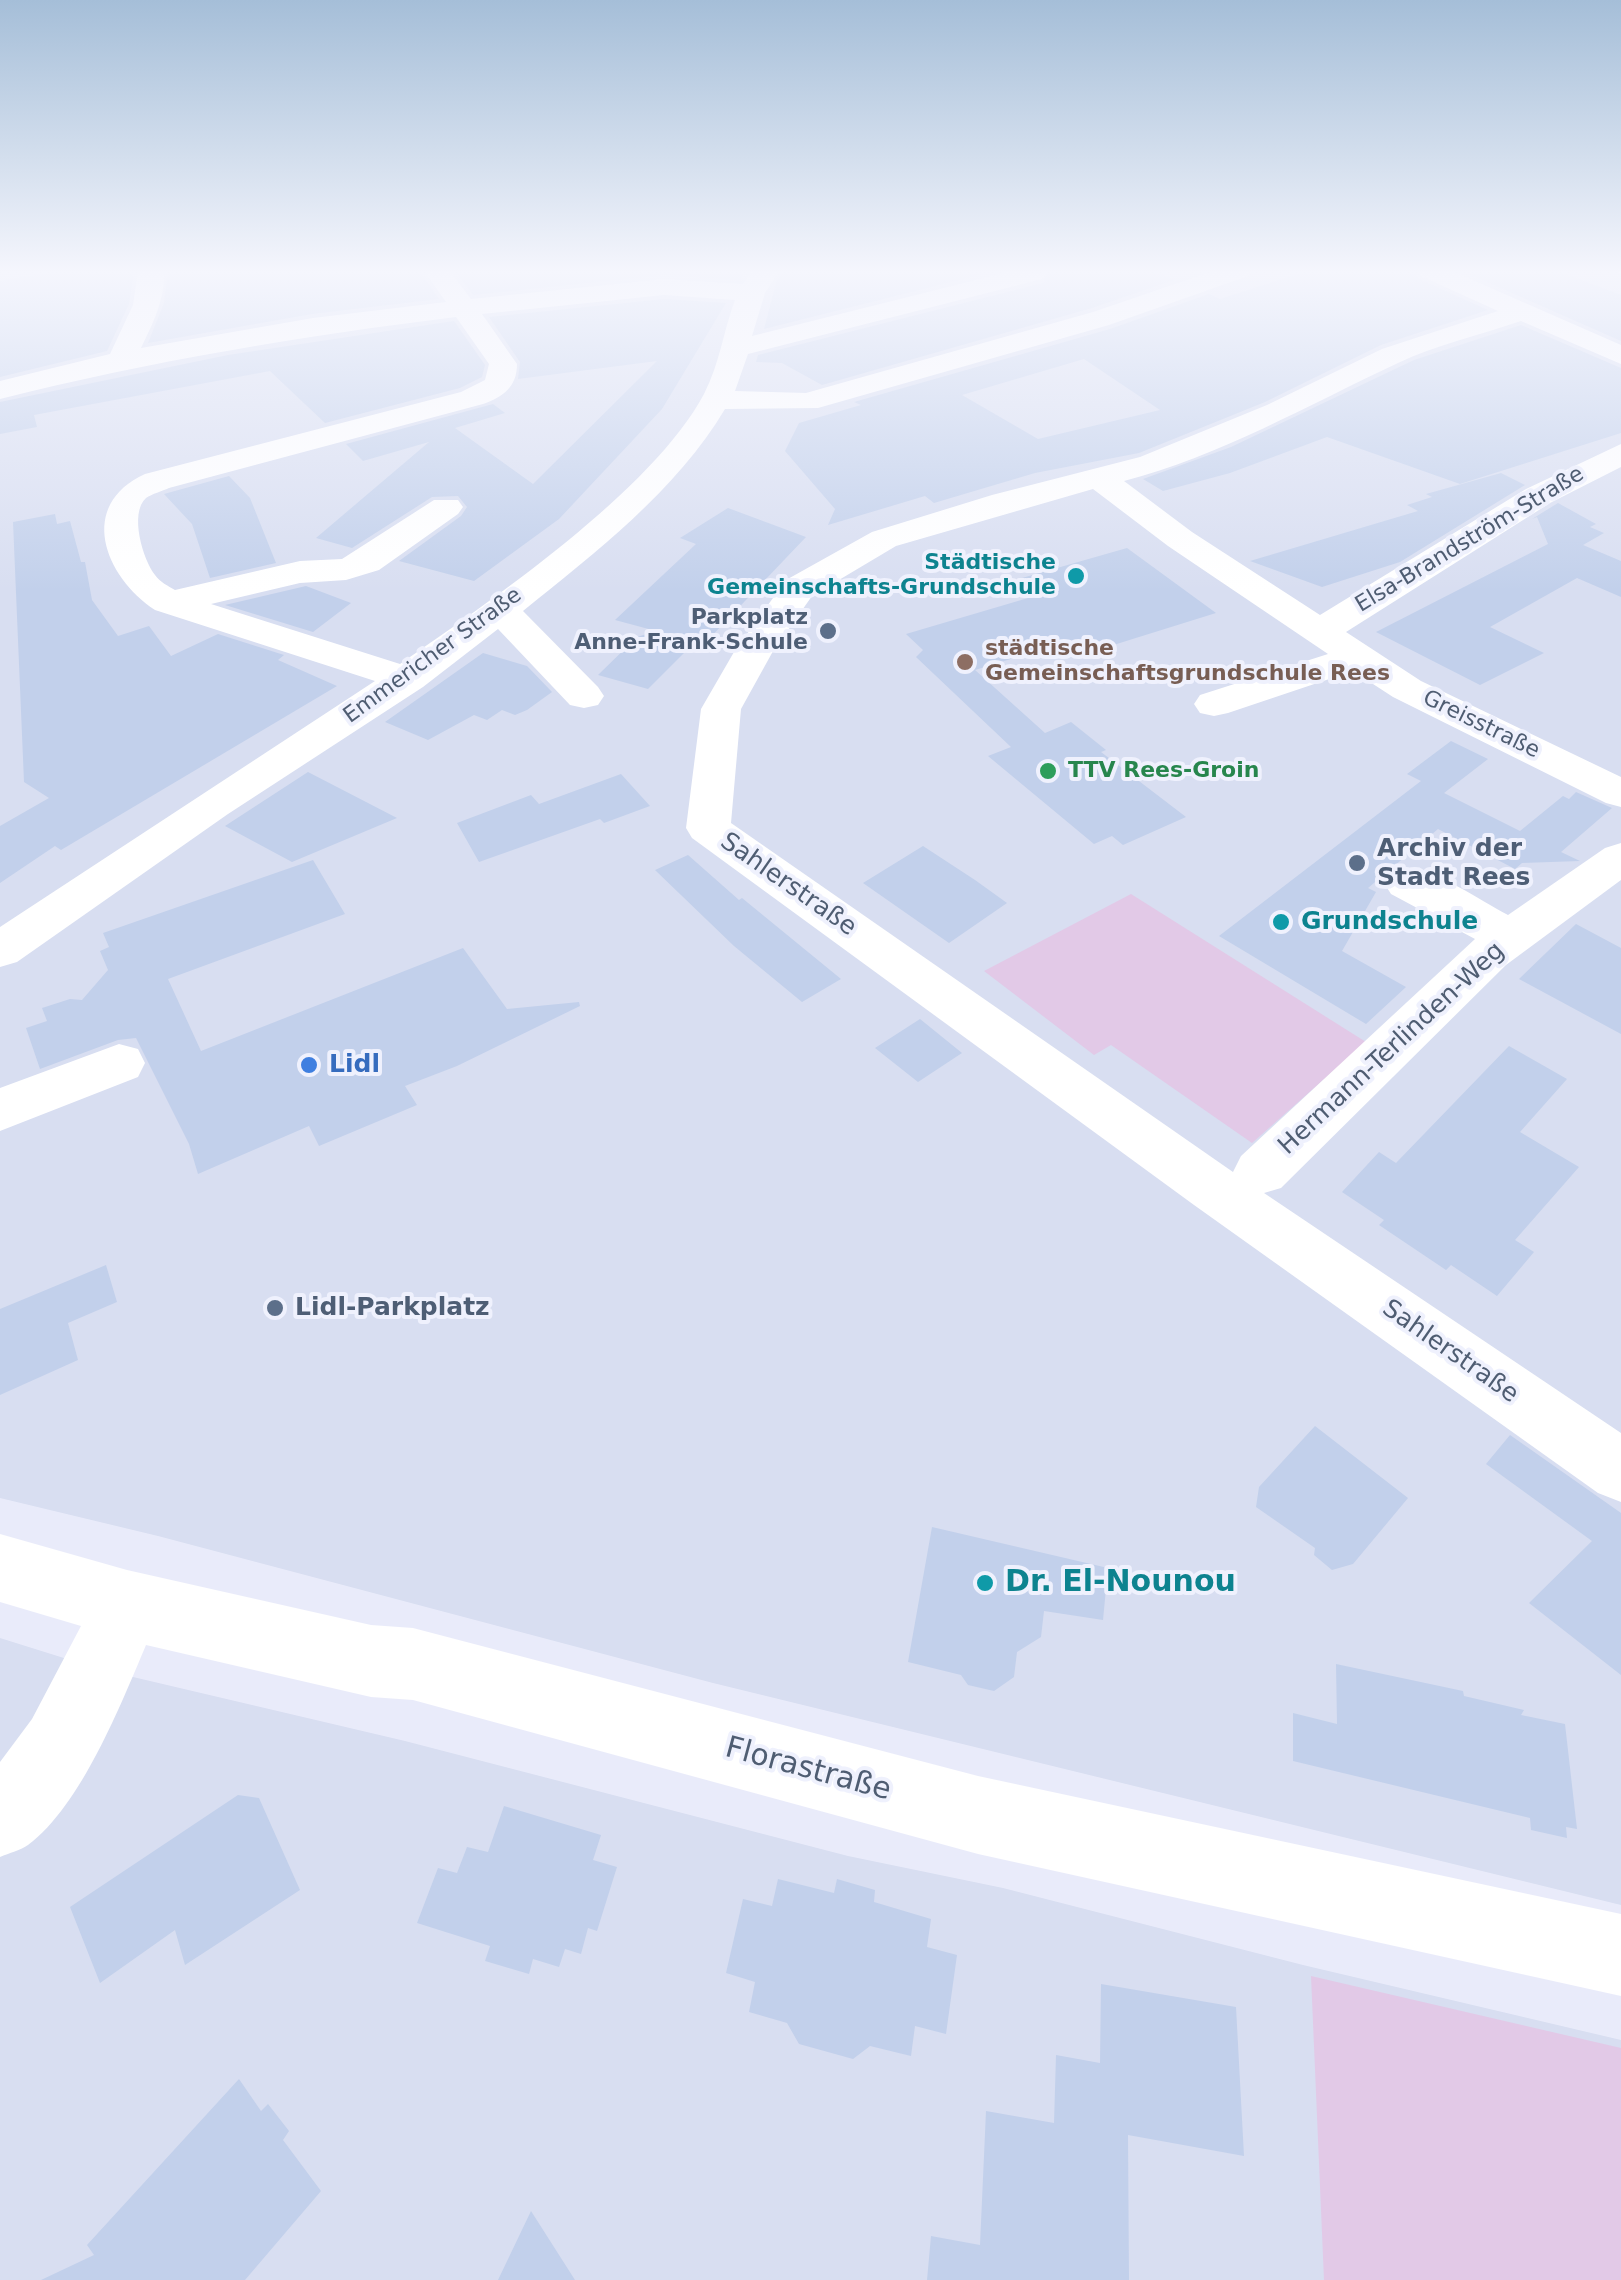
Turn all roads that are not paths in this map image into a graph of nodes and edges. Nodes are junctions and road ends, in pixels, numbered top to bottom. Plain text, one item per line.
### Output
1 (51, 377) edge
2 (502, 377) edge
3 (723, 377) edge
4 (889, 377) edge
5 (1346, 377) edge
6 (0, 390) edge
7 (715, 400) junction
8 (1621, 454) edge
9 (1099, 478) junction
10 (446, 508) dead end
11 (168, 602) junction
12 (501, 610) junction
13 (1322, 630) junction
14 (1359, 656) junction
15 (409, 679) junction
16 (584, 696) dead end
17 (1214, 704) dead end
18 (1621, 794) edge
19 (1621, 858) edge
20 (1407, 883) dead end
21 (1512, 937) junction
22 (0, 950) edge
23 (119, 1063) dead end
24 (0, 1110) edge
25 (1248, 1184) junction
26 (1621, 1471) edge
27 (0, 1568) edge
28 (127, 1605) junction
29 (0, 1818) edge
30 (1621, 1955) edge

1 - 6 street
2 - 11 street
3 - 7 street, Emmericher Straße
4 - 7 street
5 - 9 street, Sahlerstraße
7 - 12 street, Emmericher Straße
8 - 13 street, Elsa-Brandström-Straße
9 - 13 street, Greisstraße
9 - 25 street, Sahlerstraße
10 - 11 street
11 - 15 street
12 - 15 street, Emmericher Straße
12 - 16 street
13 - 14 street, Greisstraße
14 - 17 street
14 - 18 street, Greisstraße
15 - 22 street, Emmericher Straße
19 - 21 street, Hermann-Terlinden-Weg
20 - 21 street
21 - 25 street, Hermann-Terlinden-Weg
23 - 24 street
25 - 26 street, Sahlerstraße
27 - 28 street, Florastraße
28 - 29 street
28 - 30 street, Florastraße

